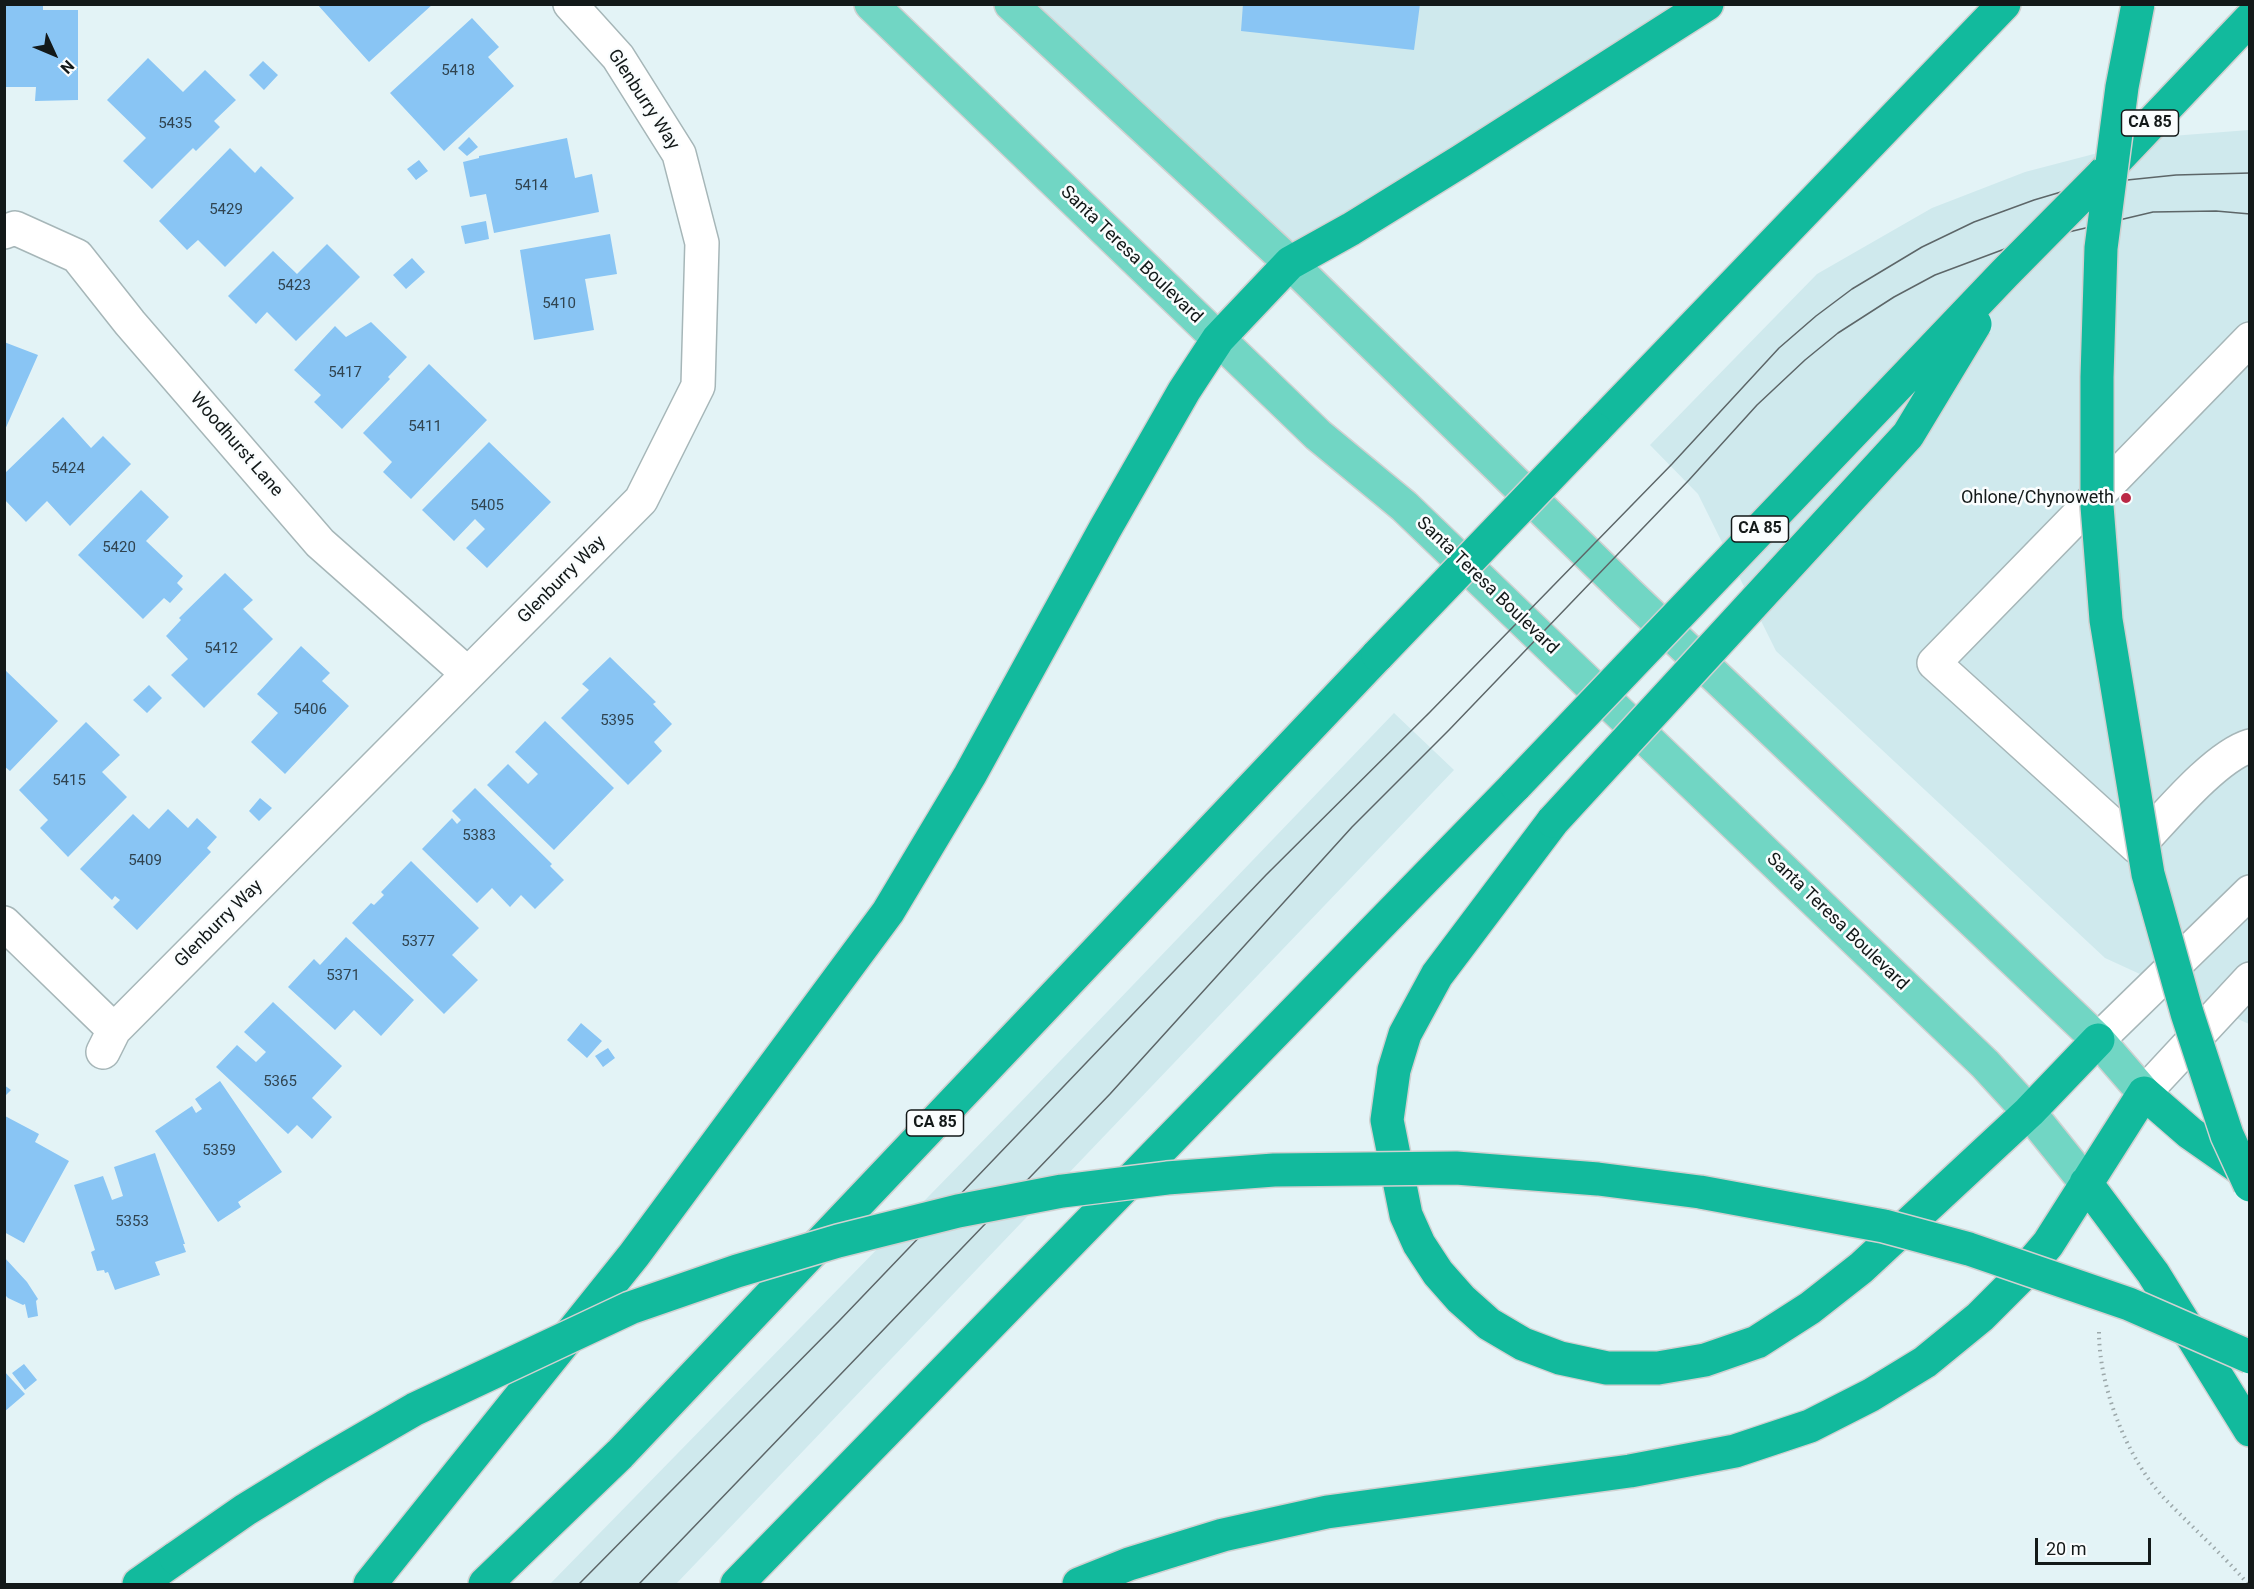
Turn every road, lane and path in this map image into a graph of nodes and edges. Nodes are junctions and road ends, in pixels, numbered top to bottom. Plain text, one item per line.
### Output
1 (570, 4) edge
2 (870, 4) edge
3 (1011, 4) edge
4 (1707, 4) edge
5 (2004, 4) edge
6 (2138, 4) edge
7 (2250, 19) edge
8 (4, 232) edge
9 (1290, 263) junction
10 (2005, 273) junction
11 (1218, 339) junction
12 (2250, 339) edge
13 (468, 674) junction
14 (2250, 746) edge
15 (2250, 892) edge
16 (4, 923) edge
17 (2250, 979) edge
18 (2098, 1040) junction
19 (2144, 1093) junction
20 (2029, 1112) junction
21 (2250, 1175) edge
22 (2086, 1183) junction
23 (2250, 1185) edge
24 (2099, 1327) dead end
25 (2250, 1357) edge
26 (2250, 1430) edge
27 (139, 1584) edge
28 (370, 1584) edge
29 (485, 1584) edge
30 (737, 1584) edge
31 (1079, 1584) edge
32 (2248, 1584) edge

1 - 13 street, Glenburry Way
2 - 11 main road, Santa Teresa Boulevard
3 - 9 main road
4 - 9 highway
5 - 29 highway, CA 85, bridge
6 - 23 highway, bridge
7 - 10 highway, CA 85, bridge
8 - 13 street, Woodhurst Lane
9 - 11 highway
9 - 18 main road
10 - 20 highway, bridge
10 - 30 highway, CA 85, bridge
11 - 20 main road, Santa Teresa Boulevard
11 - 28 highway
12 - 14 street
13 - 16 street, Glenburry Way
15 - 18 street
17 - 19 street
18 - 19 main road
18 - 20 highway
19 - 21 highway
19 - 22 highway
20 - 22 main road, Santa Teresa Boulevard
22 - 26 highway
22 - 31 highway
24 - 32 path
25 - 27 highway, bridge

